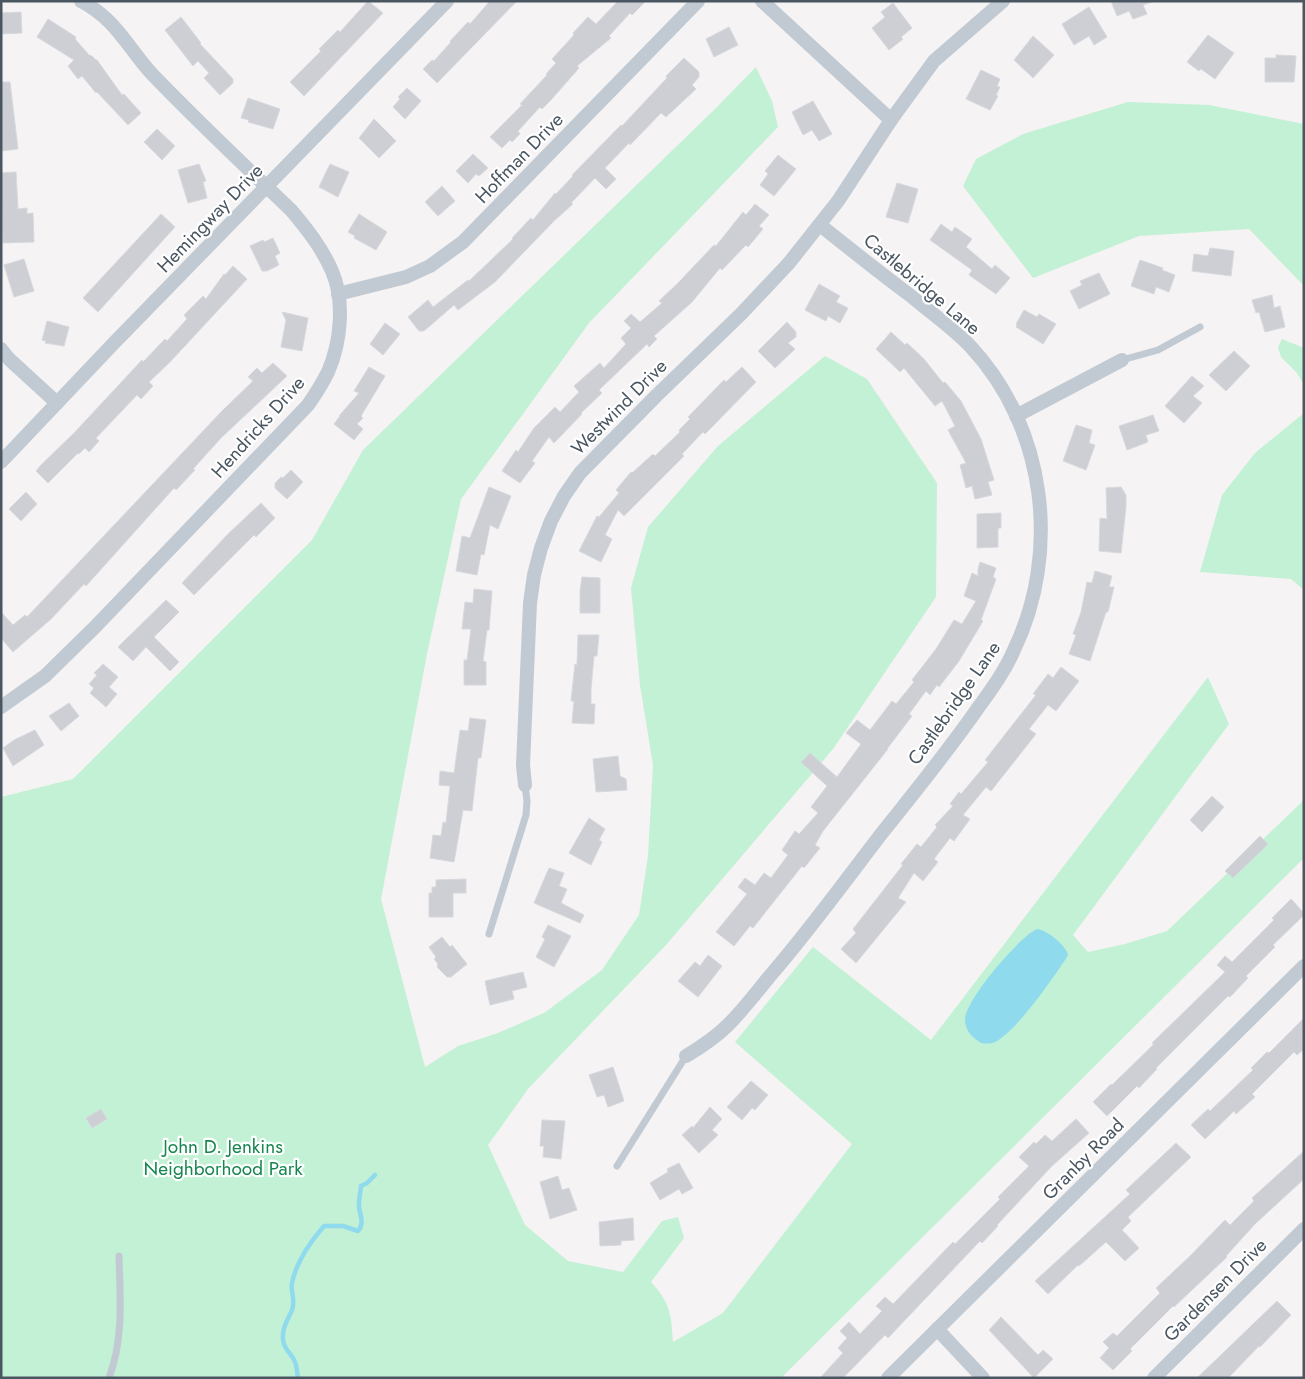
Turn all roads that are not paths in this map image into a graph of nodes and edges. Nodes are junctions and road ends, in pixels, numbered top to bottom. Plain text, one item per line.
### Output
1 (81, 1) edge
2 (447, 1) edge
3 (698, 1) edge
4 (762, 1) edge
5 (1003, 1) edge
6 (891, 120) junction
7 (267, 187) junction
8 (820, 225) junction
9 (338, 294) junction
10 (1200, 327) dead end
11 (1, 349) edge
12 (1122, 360) joint
13 (57, 403) junction
14 (1016, 416) junction
15 (1, 462) edge
16 (1, 707) edge
17 (525, 785) joint
18 (489, 934) dead end
19 (1304, 966) edge
20 (686, 1056) joint
21 (616, 1166) dead end
22 (1304, 1229) edge
23 (119, 1256) dead end
24 (936, 1330) junction
25 (109, 1378) edge
26 (888, 1378) edge
27 (983, 1378) edge
28 (1154, 1378) edge

1 - 7 street, Hendricks Drive
2 - 7 street, Hemingway Drive
3 - 9 street, Hoffman Drive
4 - 6 street
5 - 6 street, Westwind Drive
6 - 8 street, Westwind Drive
7 - 9 street, Hendricks Drive
7 - 13 street, Hemingway Drive
8 - 14 street, Castlebridge Lane
8 - 17 street, Westwind Drive
9 - 16 street, Hendricks Drive
10 - 12 lane
11 - 13 street
12 - 14 street
13 - 15 street, Hemingway Drive
14 - 20 street, Castlebridge Lane
17 - 18 lane
19 - 24 street, Granby Road
20 - 21 lane
22 - 28 street, Gardensen Drive
23 - 25 lane
24 - 26 street, Granby Road
24 - 27 street

